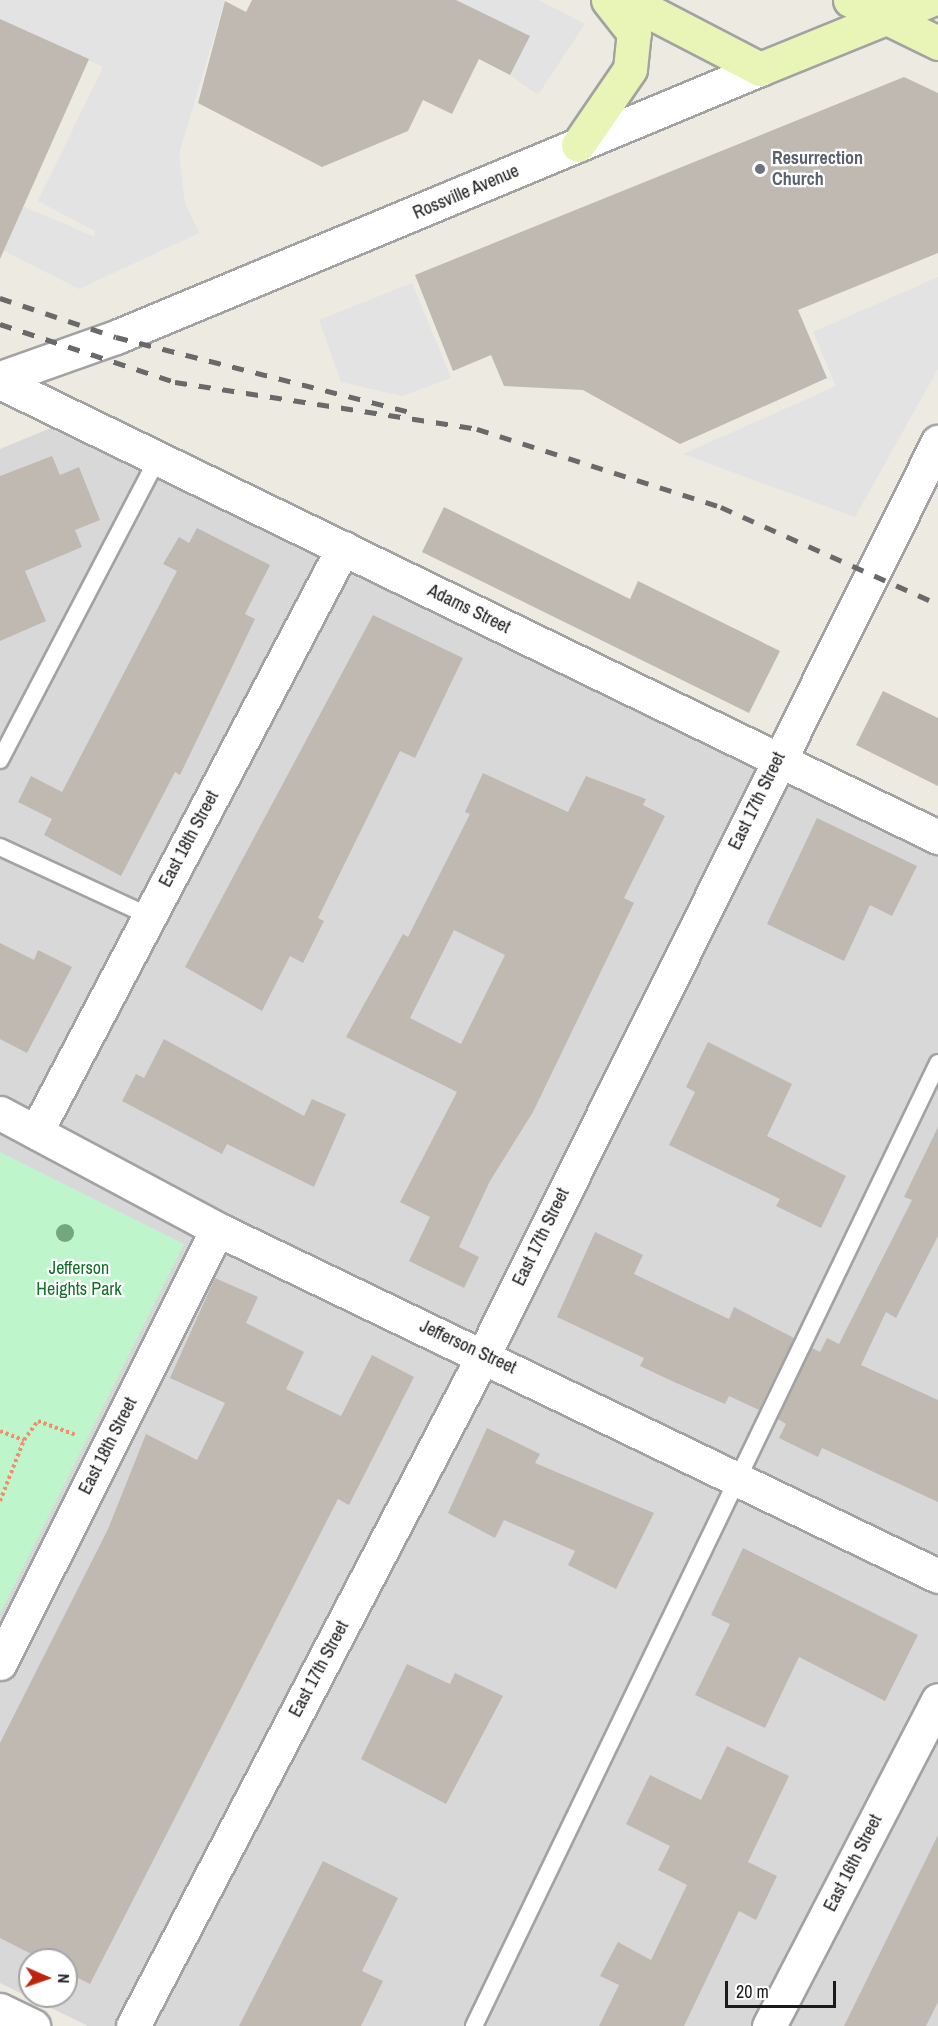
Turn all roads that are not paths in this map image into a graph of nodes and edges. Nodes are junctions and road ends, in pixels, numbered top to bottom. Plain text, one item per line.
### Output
1 (608, 0) edge
2 (627, 0) edge
3 (850, 0) edge
4 (930, 0) edge
5 (888, 17) junction
6 (938, 43) edge
7 (760, 69) junction
8 (578, 145) junction
9 (0, 380) edge
10 (938, 442) edge
11 (158, 458) junction
12 (343, 548) junction
13 (778, 758) junction
14 (0, 760) edge
15 (938, 837) edge
16 (0, 848) edge
17 (149, 916) junction
18 (938, 1063) edge
19 (0, 1113) edge
20 (36, 1132) junction
21 (217, 1229) junction
22 (484, 1354) junction
23 (737, 1478) junction
24 (938, 1576) edge
25 (0, 1663) edge
26 (938, 1700) edge
27 (0, 2010) edge
28 (33, 2026) edge
29 (133, 2026) edge
30 (474, 2026) edge
31 (769, 2026) edge

1 - 8 street
2 - 7 street
3 - 5 street
4 - 5 street, Rossville Avenue
5 - 6 street
5 - 7 street, Rossville Avenue
7 - 8 street, Rossville Avenue
8 - 9 street, Rossville Avenue
9 - 11 street, Adams Street
10 - 13 street, East 17th Street
11 - 12 street, Adams Street
11 - 14 lane
12 - 13 street, Adams Street
12 - 17 street, East 18th Street
13 - 15 street, Adams Street
13 - 22 street, East 17th Street
16 - 17 lane
17 - 20 street, East 18th Street
18 - 23 lane
19 - 20 street, Jefferson Street
20 - 21 street, Jefferson Street
21 - 22 street, Jefferson Street
21 - 25 street, East 18th Street
22 - 23 street, Jefferson Street
22 - 29 street, East 17th Street
23 - 24 street, Jefferson Street
23 - 30 lane
26 - 31 street, East 16th Street
27 - 28 street

